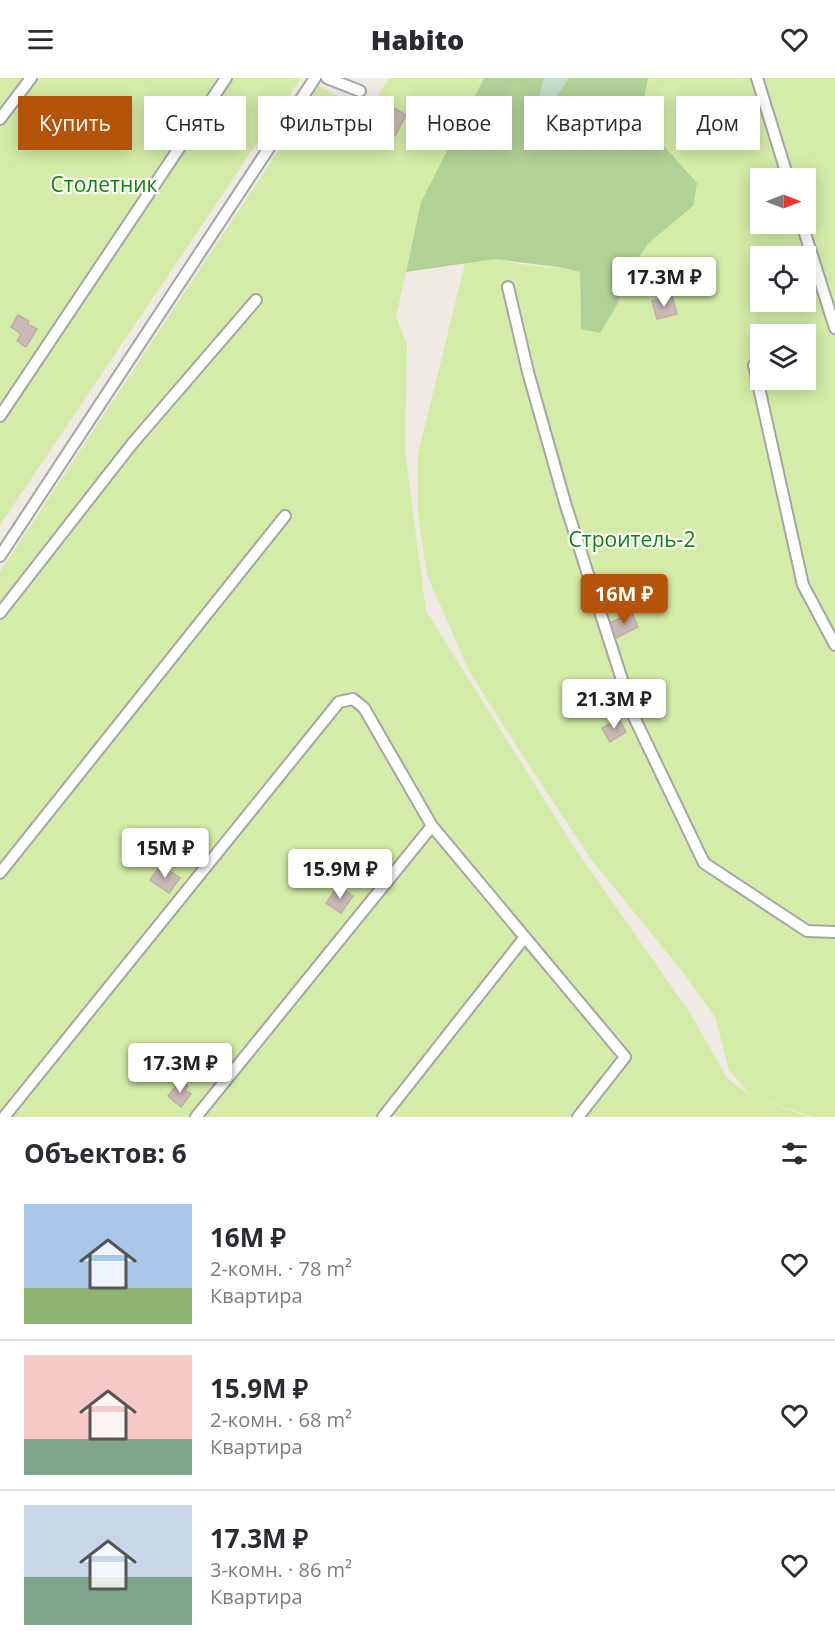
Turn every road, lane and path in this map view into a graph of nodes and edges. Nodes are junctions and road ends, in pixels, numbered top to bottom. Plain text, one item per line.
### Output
1 (31, 78) edge
2 (226, 78) edge
3 (315, 78) edge
4 (327, 78) edge
5 (757, 78) edge
6 (360, 91) dead end
7 (0, 119) edge
8 (785, 168) edge
9 (805, 234) edge
10 (508, 287) dead end
11 (256, 300) dead end
12 (835, 328) edge
13 (760, 390) edge
14 (0, 416) edge
15 (285, 516) dead end
16 (0, 556) edge
17 (0, 613) edge
18 (835, 645) edge
19 (432, 826) junction
20 (0, 873) edge
21 (835, 932) edge
22 (525, 937) junction
23 (4, 1117) edge
24 (196, 1117) edge
25 (383, 1117) edge
26 (578, 1117) edge

1 - 7 lane
2 - 14 lane
3 - 16 lane
4 - 6 lane
5 - 8 lane
9 - 12 lane
10 - 21 lane
11 - 17 lane
13 - 18 lane
15 - 20 lane
19 - 22 lane
19 - 23 lane
19 - 24 lane
22 - 25 lane
22 - 26 lane

